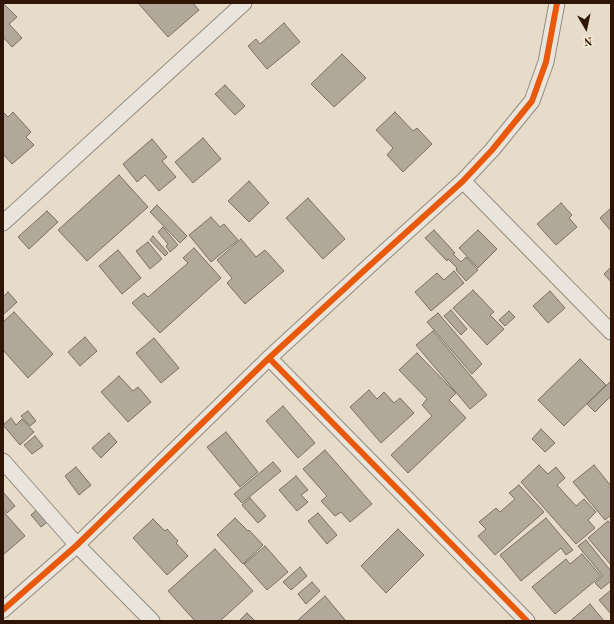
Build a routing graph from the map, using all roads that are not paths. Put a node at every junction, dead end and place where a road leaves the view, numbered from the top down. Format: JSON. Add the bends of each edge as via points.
{"nodes":[{"id":1,"x":244,"y":3,"type":"edge"},
{"id":2,"x":557,"y":3,"type":"edge"},
{"id":3,"x":463,"y":181,"type":"junction"},
{"id":4,"x":3,"y":223,"type":"edge"},
{"id":5,"x":611,"y":332,"type":"edge"},
{"id":6,"x":269,"y":358,"type":"junction"},
{"id":7,"x":3,"y":461,"type":"edge"},
{"id":8,"x":77,"y":545,"type":"junction"},
{"id":9,"x":3,"y":610,"type":"edge"},
{"id":10,"x":152,"y":621,"type":"edge"},
{"id":11,"x":526,"y":621,"type":"edge"}],
"edges":[{"from":1,"to":4,"type":"street"},
{"from":2,"to":3,"type":"street","via":[[546,62],[532,101]]},
{"from":3,"to":5,"type":"street"},
{"from":3,"to":6,"type":"street"},
{"from":6,"to":8,"type":"street"},
{"from":6,"to":11,"type":"street"},
{"from":7,"to":8,"type":"street"},
{"from":8,"to":9,"type":"street"},
{"from":8,"to":10,"type":"street"}]}
